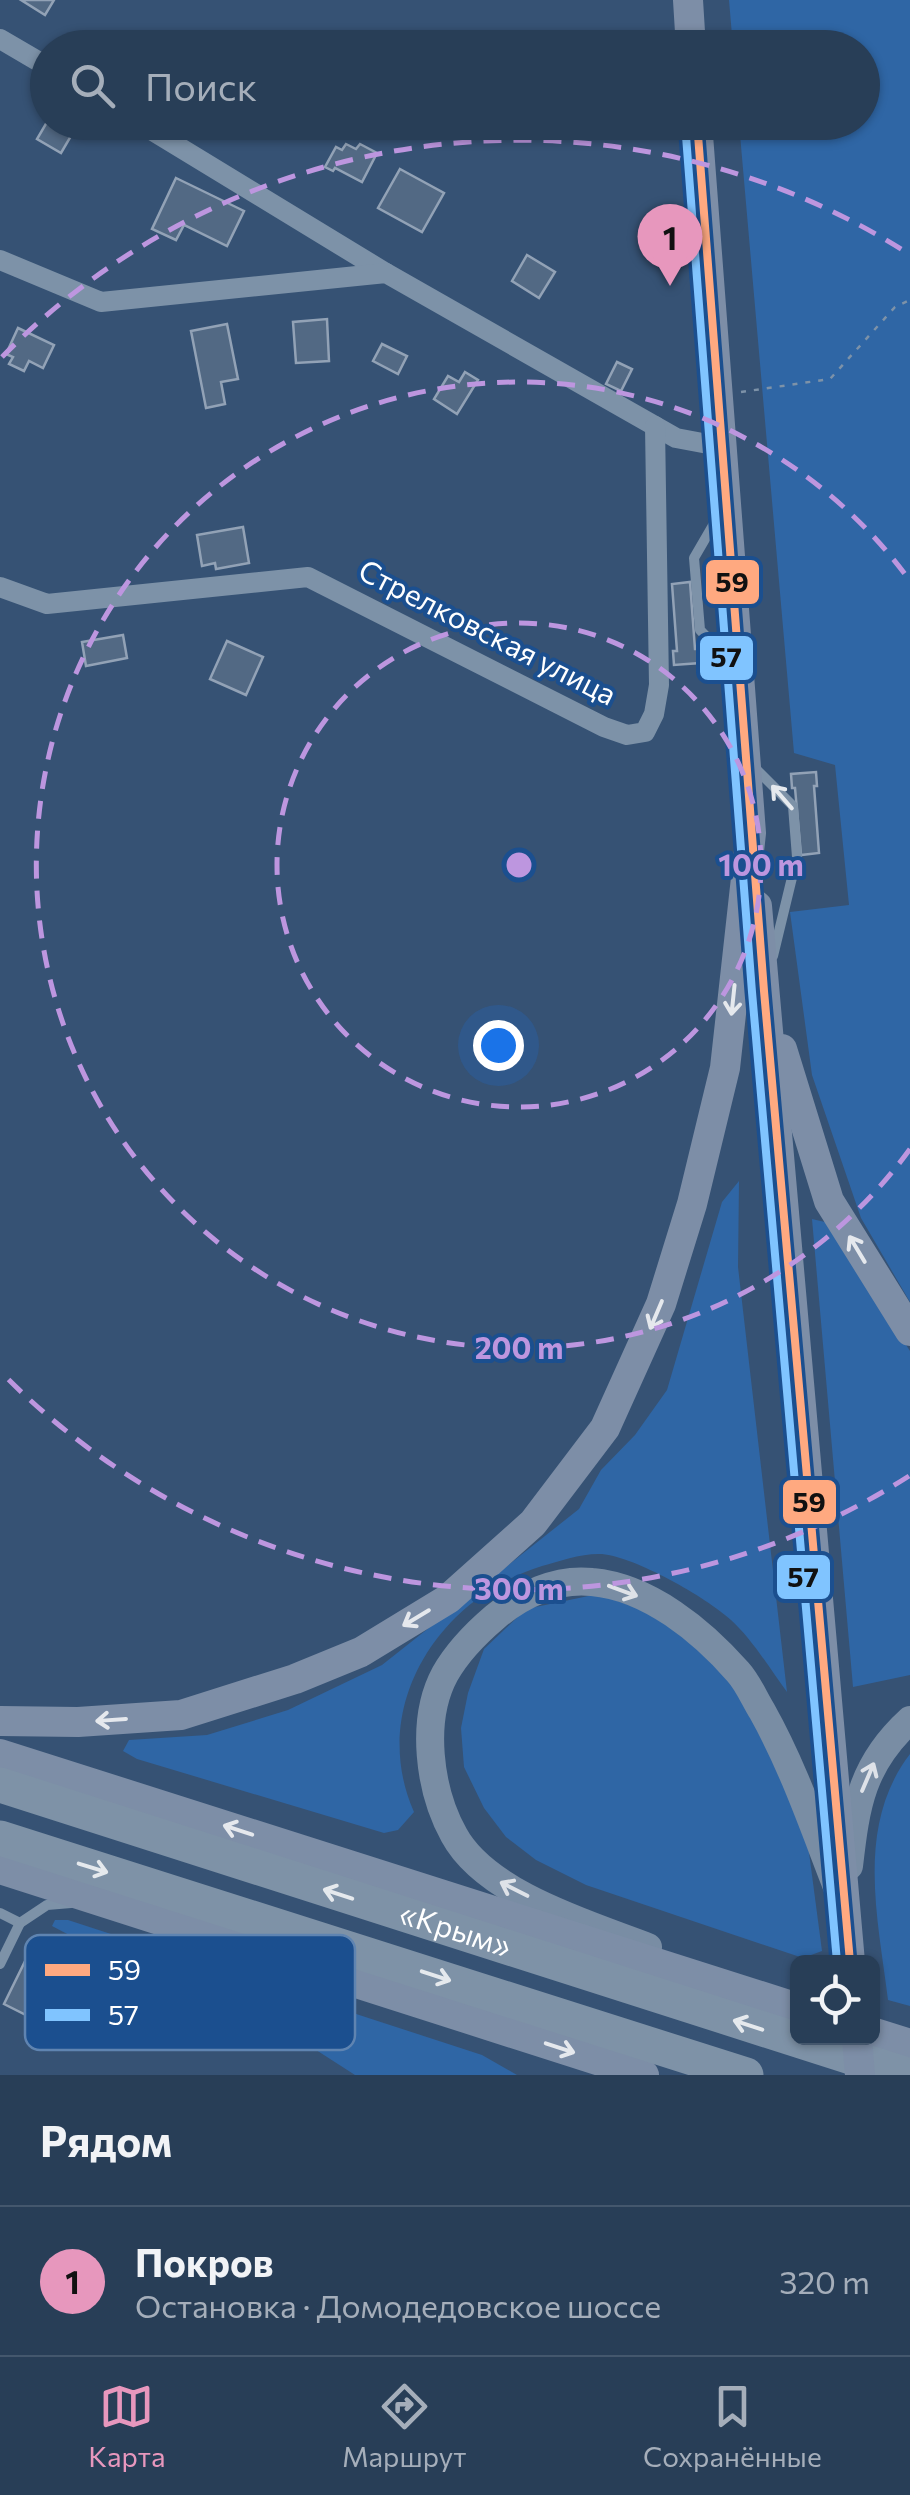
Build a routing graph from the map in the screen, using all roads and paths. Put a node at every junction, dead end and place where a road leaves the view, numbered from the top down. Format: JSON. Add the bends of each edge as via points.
{"nodes":[{"id":1,"x":688,"y":0,"type":"edge"},
{"id":2,"x":690,"y":30,"type":"edge"},
{"id":3,"x":0,"y":38,"type":"edge"},
{"id":4,"x":30,"y":56,"type":"edge"},
{"id":5,"x":168,"y":140,"type":"edge"},
{"id":6,"x":699,"y":140,"type":"edge"},
{"id":7,"x":0,"y":260,"type":"edge"},
{"id":8,"x":386,"y":273,"type":"junction"},
{"id":9,"x":910,"y":300,"type":"edge"},
{"id":10,"x":720,"y":395,"type":"junction"},
{"id":11,"x":656,"y":426,"type":"junction"},
{"id":12,"x":724,"y":447,"type":"junction"},
{"id":13,"x":0,"y":587,"type":"edge"},
{"id":14,"x":746,"y":759,"type":"junction"},
{"id":15,"x":752,"y":834,"type":"junction"},
{"id":16,"x":764,"y":990,"type":"junction"},
{"id":17,"x":910,"y":1330,"type":"edge"},
{"id":18,"x":0,"y":1720,"type":"edge"},
{"id":19,"x":910,"y":1720,"type":"edge"},
{"id":20,"x":0,"y":1754,"type":"edge"},
{"id":21,"x":0,"y":1785,"type":"edge"},
{"id":22,"x":0,"y":1838,"type":"edge"},
{"id":23,"x":0,"y":1869,"type":"edge"},
{"id":24,"x":106,"y":1903,"type":"junction"},
{"id":25,"x":845,"y":1907,"type":"junction"},
{"id":26,"x":0,"y":1913,"type":"edge"},
{"id":27,"x":20,"y":1923,"type":"junction"},
{"id":28,"x":206,"y":1935,"type":"edge"},
{"id":29,"x":305,"y":1935,"type":"edge"},
{"id":30,"x":355,"y":1951,"type":"edge"},
{"id":31,"x":849,"y":1955,"type":"edge"},
{"id":32,"x":0,"y":1964,"type":"edge"},
{"id":33,"x":355,"y":1983,"type":"edge"},
{"id":34,"x":790,"y":2005,"type":"edge"},
{"id":35,"x":790,"y":2005,"type":"edge"},
{"id":36,"x":880,"y":2035,"type":"edge"},
{"id":37,"x":910,"y":2042,"type":"edge"},
{"id":38,"x":857,"y":2045,"type":"edge"},
{"id":39,"x":644,"y":2075,"type":"edge"},
{"id":40,"x":746,"y":2075,"type":"edge"},
{"id":41,"x":860,"y":2075,"type":"edge"},
{"id":42,"x":908,"y":2075,"type":"edge"}],
"edges":[{"from":1,"to":2,"type":"main road"},
{"from":3,"to":4,"type":"street"},
{"from":5,"to":8,"type":"street"},
{"from":6,"to":10,"type":"main road"},
{"from":7,"to":8,"type":"street","via":[[101,302]]},
{"from":8,"to":11,"type":"street"},
{"from":9,"to":10,"type":"path","via":[[895,306],[830,380]]},
{"from":10,"to":12,"type":"main road"},
{"from":11,"to":12,"type":"street","via":[[676,438]]},
{"from":11,"to":13,"type":"street","name":"Стрелковская улица","via":[[659,685],[646,732],[627,735],[604,727],[308,577],[46,604]]},
{"from":12,"to":14,"type":"main road"},
{"from":14,"to":15,"type":"main road"},
{"from":16,"to":14,"type":"lane","one_way":true,"via":[[797,857],[793,806]]},
{"from":15,"to":16,"type":"main road"},
{"from":15,"to":18,"type":"main road","one_way":true,"via":[[725,1068],[661,1304],[604,1428],[534,1524],[448,1599],[360,1652],[295,1678],[181,1715]]},
{"from":17,"to":16,"type":"main road","one_way":true,"via":[[829,1200]]},
{"from":16,"to":25,"type":"main road"},
{"from":25,"to":19,"type":"main road","one_way":true,"via":[[855,1806],[876,1757]]},
{"from":35,"to":20,"type":"main road","one_way":true},
{"from":42,"to":21,"type":"highway","name":"«Крым»","one_way":true},
{"from":22,"to":29,"type":"highway","name":"«Крым»","one_way":true},
{"from":23,"to":24,"type":"main road"},
{"from":24,"to":27,"type":"lane","via":[[47,1906]]},
{"from":24,"to":28,"type":"main road","one_way":true},
{"from":25,"to":31,"type":"main road"},
{"from":34,"to":25,"type":"main road","one_way":true,"via":[[494,1880],[454,1837],[431,1775],[430,1729],[443,1677],[492,1619],[518,1598],[551,1586],[589,1581],[662,1606],[741,1674],[779,1741]]},
{"from":26,"to":27,"type":"lane"},
{"from":27,"to":32,"type":"lane"},
{"from":30,"to":40,"type":"highway","name":"«Крым»","one_way":true},
{"from":33,"to":39,"type":"main road","one_way":true},
{"from":36,"to":37,"type":"main road"},
{"from":38,"to":41,"type":"main road","bridge":true}]}
